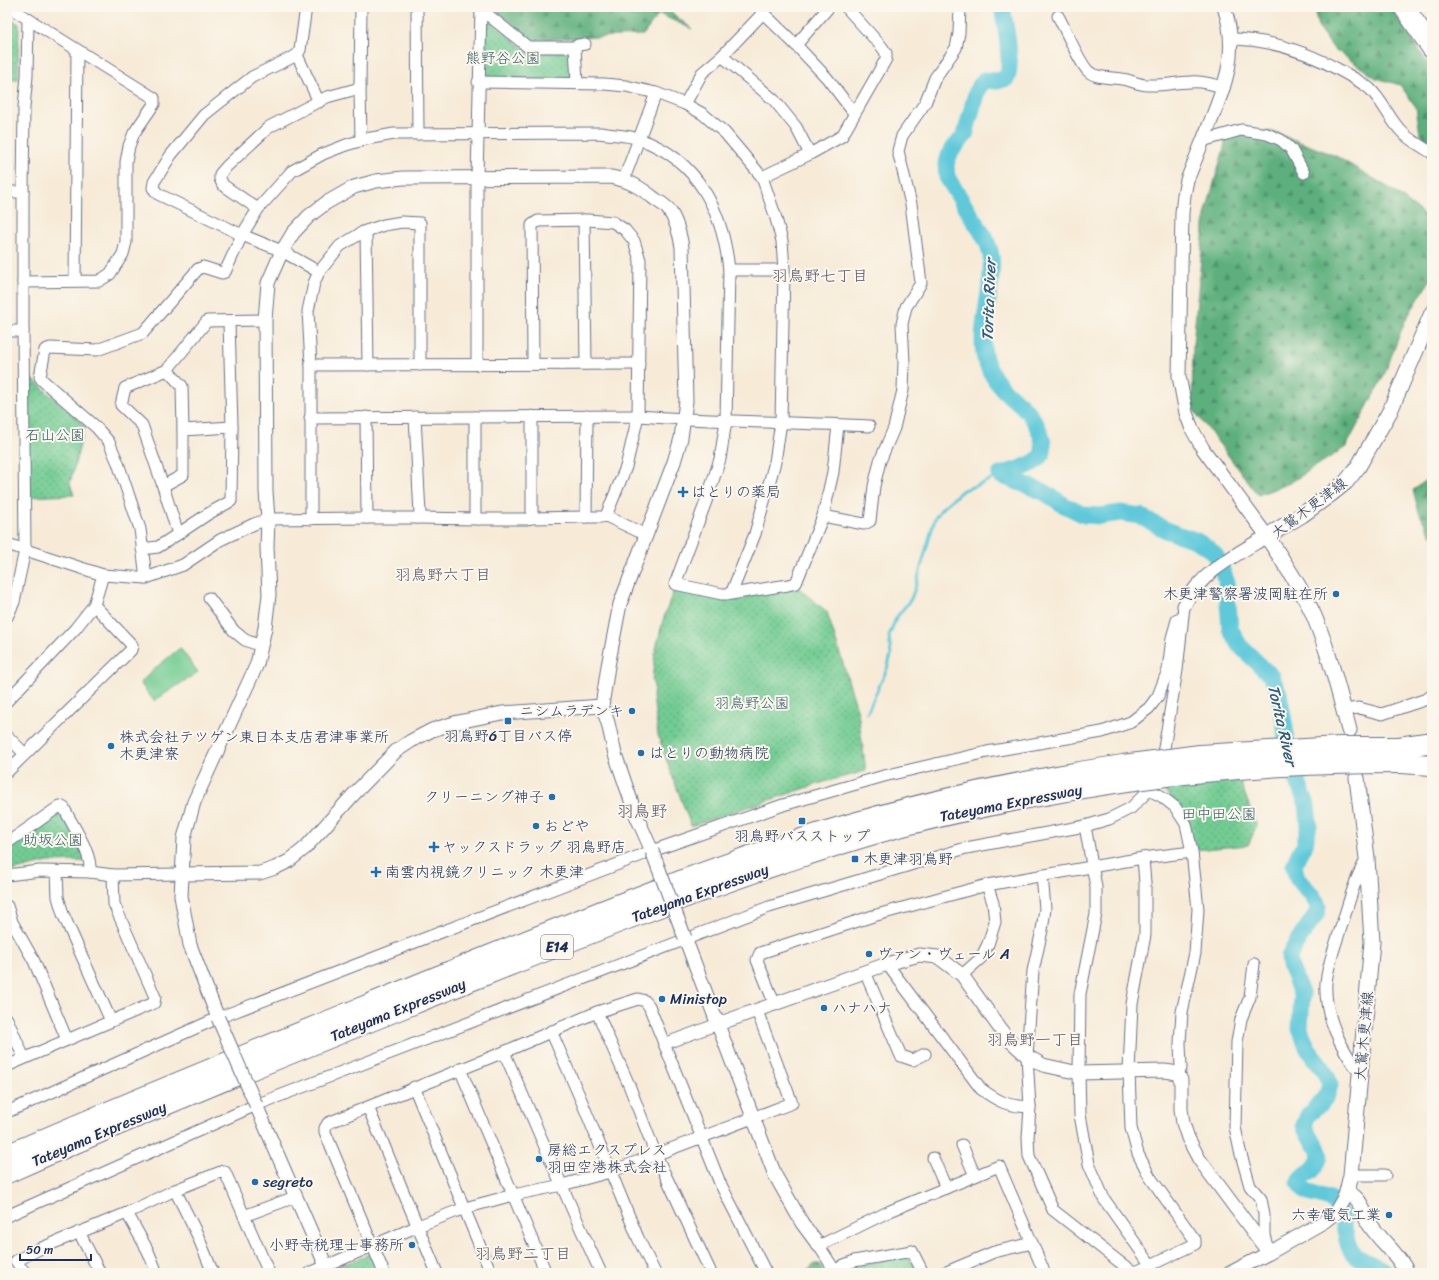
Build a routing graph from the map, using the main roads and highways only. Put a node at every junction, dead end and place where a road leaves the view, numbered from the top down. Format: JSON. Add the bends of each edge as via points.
{"nodes":[{"id":1,"x":1404,"y":7,"type":"edge"},
{"id":2,"x":1420,"y":7,"type":"edge"},
{"id":3,"x":1432,"y":25,"type":"edge"},
{"id":4,"x":1432,"y":48,"type":"edge"},
{"id":5,"x":1432,"y":313,"type":"edge"},
{"id":6,"x":1349,"y":730,"type":"dead end"},
{"id":7,"x":1432,"y":743,"type":"edge"},
{"id":8,"x":1432,"y":749,"type":"edge"},
{"id":9,"x":1400,"y":755,"type":"junction"},
{"id":10,"x":1432,"y":765,"type":"edge"},
{"id":11,"x":1125,"y":773,"type":"junction"},
{"id":12,"x":1357,"y":778,"type":"dead end"},
{"id":13,"x":7,"y":1155,"type":"edge"},
{"id":14,"x":7,"y":1173,"type":"edge"},
{"id":15,"x":1407,"y":1273,"type":"edge"}],
"edges":[{"from":1,"to":4,"type":"highway"},
{"from":2,"to":3,"type":"highway"},
{"from":5,"to":6,"type":"main road","name":"大鷲木更津線","via":[[1390,411],[1358,467],[1346,482],[1331,494],[1267,536],[1298,584],[1313,614],[1323,639]]},
{"from":7,"to":9,"type":"highway"},
{"from":8,"to":9,"type":"highway","name":"Tateyama Expressway","number":"E14"},
{"from":9,"to":10,"type":"highway","name":"Tateyama Expressway","number":"E14"},
{"from":9,"to":11,"type":"highway","name":"Tateyama Expressway","number":"E14","bridge":true,"via":[[1340,747],[1200,755]]},
{"from":11,"to":13,"type":"highway","name":"Tateyama Expressway","number":"E14","via":[[1069,773],[983,790],[847,825],[711,870],[579,919]]},
{"from":11,"to":14,"type":"highway","name":"Tateyama Expressway","number":"E14","via":[[908,824],[720,884],[588,934],[318,1043]]},
{"from":12,"to":15,"type":"main road","name":"大鷲木更津線","via":[[1367,858],[1372,942],[1351,1176],[1347,1192],[1356,1197],[1370,1226],[1399,1258]]}]}
